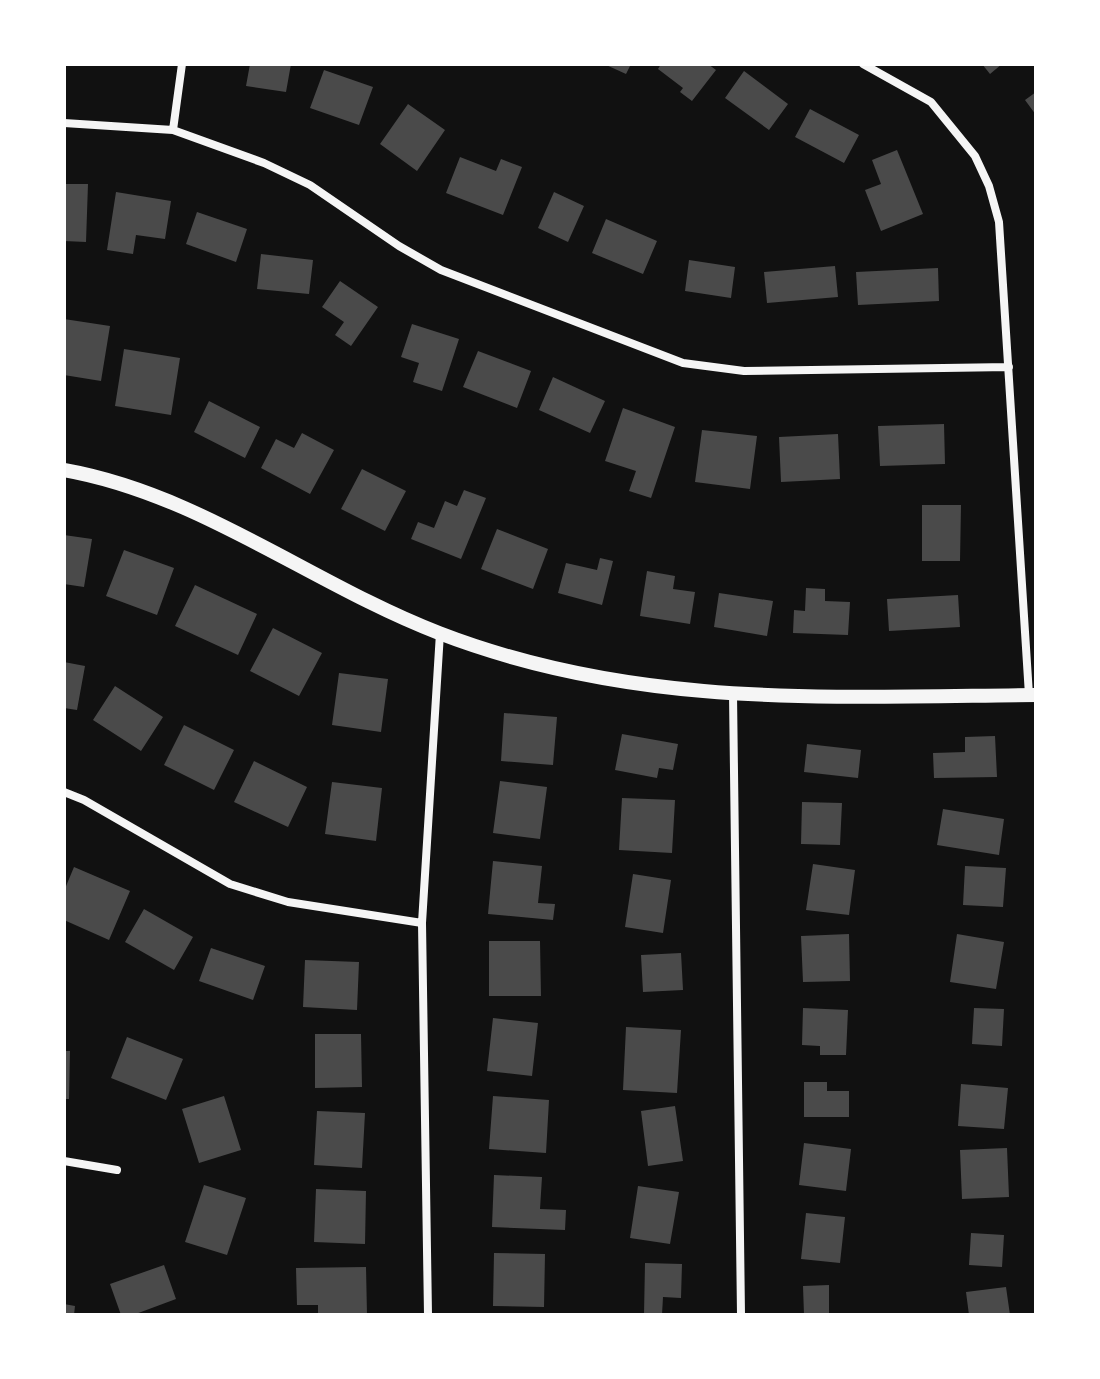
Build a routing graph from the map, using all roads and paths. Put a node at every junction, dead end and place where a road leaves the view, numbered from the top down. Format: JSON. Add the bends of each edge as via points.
{"nodes":[{"id":1,"x":182,"y":64,"type":"edge"},
{"id":2,"x":863,"y":64,"type":"edge"},
{"id":3,"x":64,"y":123,"type":"edge"},
{"id":4,"x":173,"y":130,"type":"junction"},
{"id":5,"x":1009,"y":367,"type":"junction"},
{"id":6,"x":64,"y":470,"type":"edge"},
{"id":7,"x":440,"y":633,"type":"junction"},
{"id":8,"x":733,"y":694,"type":"junction"},
{"id":9,"x":1033,"y":695,"type":"edge"},
{"id":10,"x":64,"y":792,"type":"edge"},
{"id":11,"x":422,"y":923,"type":"junction"},
{"id":12,"x":64,"y":1161,"type":"edge"},
{"id":13,"x":117,"y":1170,"type":"dead end"},
{"id":14,"x":428,"y":1315,"type":"edge"},
{"id":15,"x":741,"y":1315,"type":"edge"}],
"edges":[{"from":1,"to":4,"type":"street"},
{"from":2,"to":5,"type":"street","via":[[931,102],[975,156],[999,222]]},
{"from":3,"to":4,"type":"street"},
{"from":4,"to":5,"type":"street","via":[[310,185],[441,270],[683,363],[744,371]]},
{"from":5,"to":9,"type":"street"},
{"from":6,"to":7,"type":"street","via":[[145,491],[200,514],[358,599]]},
{"from":7,"to":8,"type":"street","via":[[506,656],[589,675]]},
{"from":7,"to":11,"type":"street"},
{"from":8,"to":9,"type":"street"},
{"from":8,"to":15,"type":"street"},
{"from":10,"to":11,"type":"street","via":[[230,884],[288,902]]},
{"from":11,"to":14,"type":"street"},
{"from":12,"to":13,"type":"street"}]}
